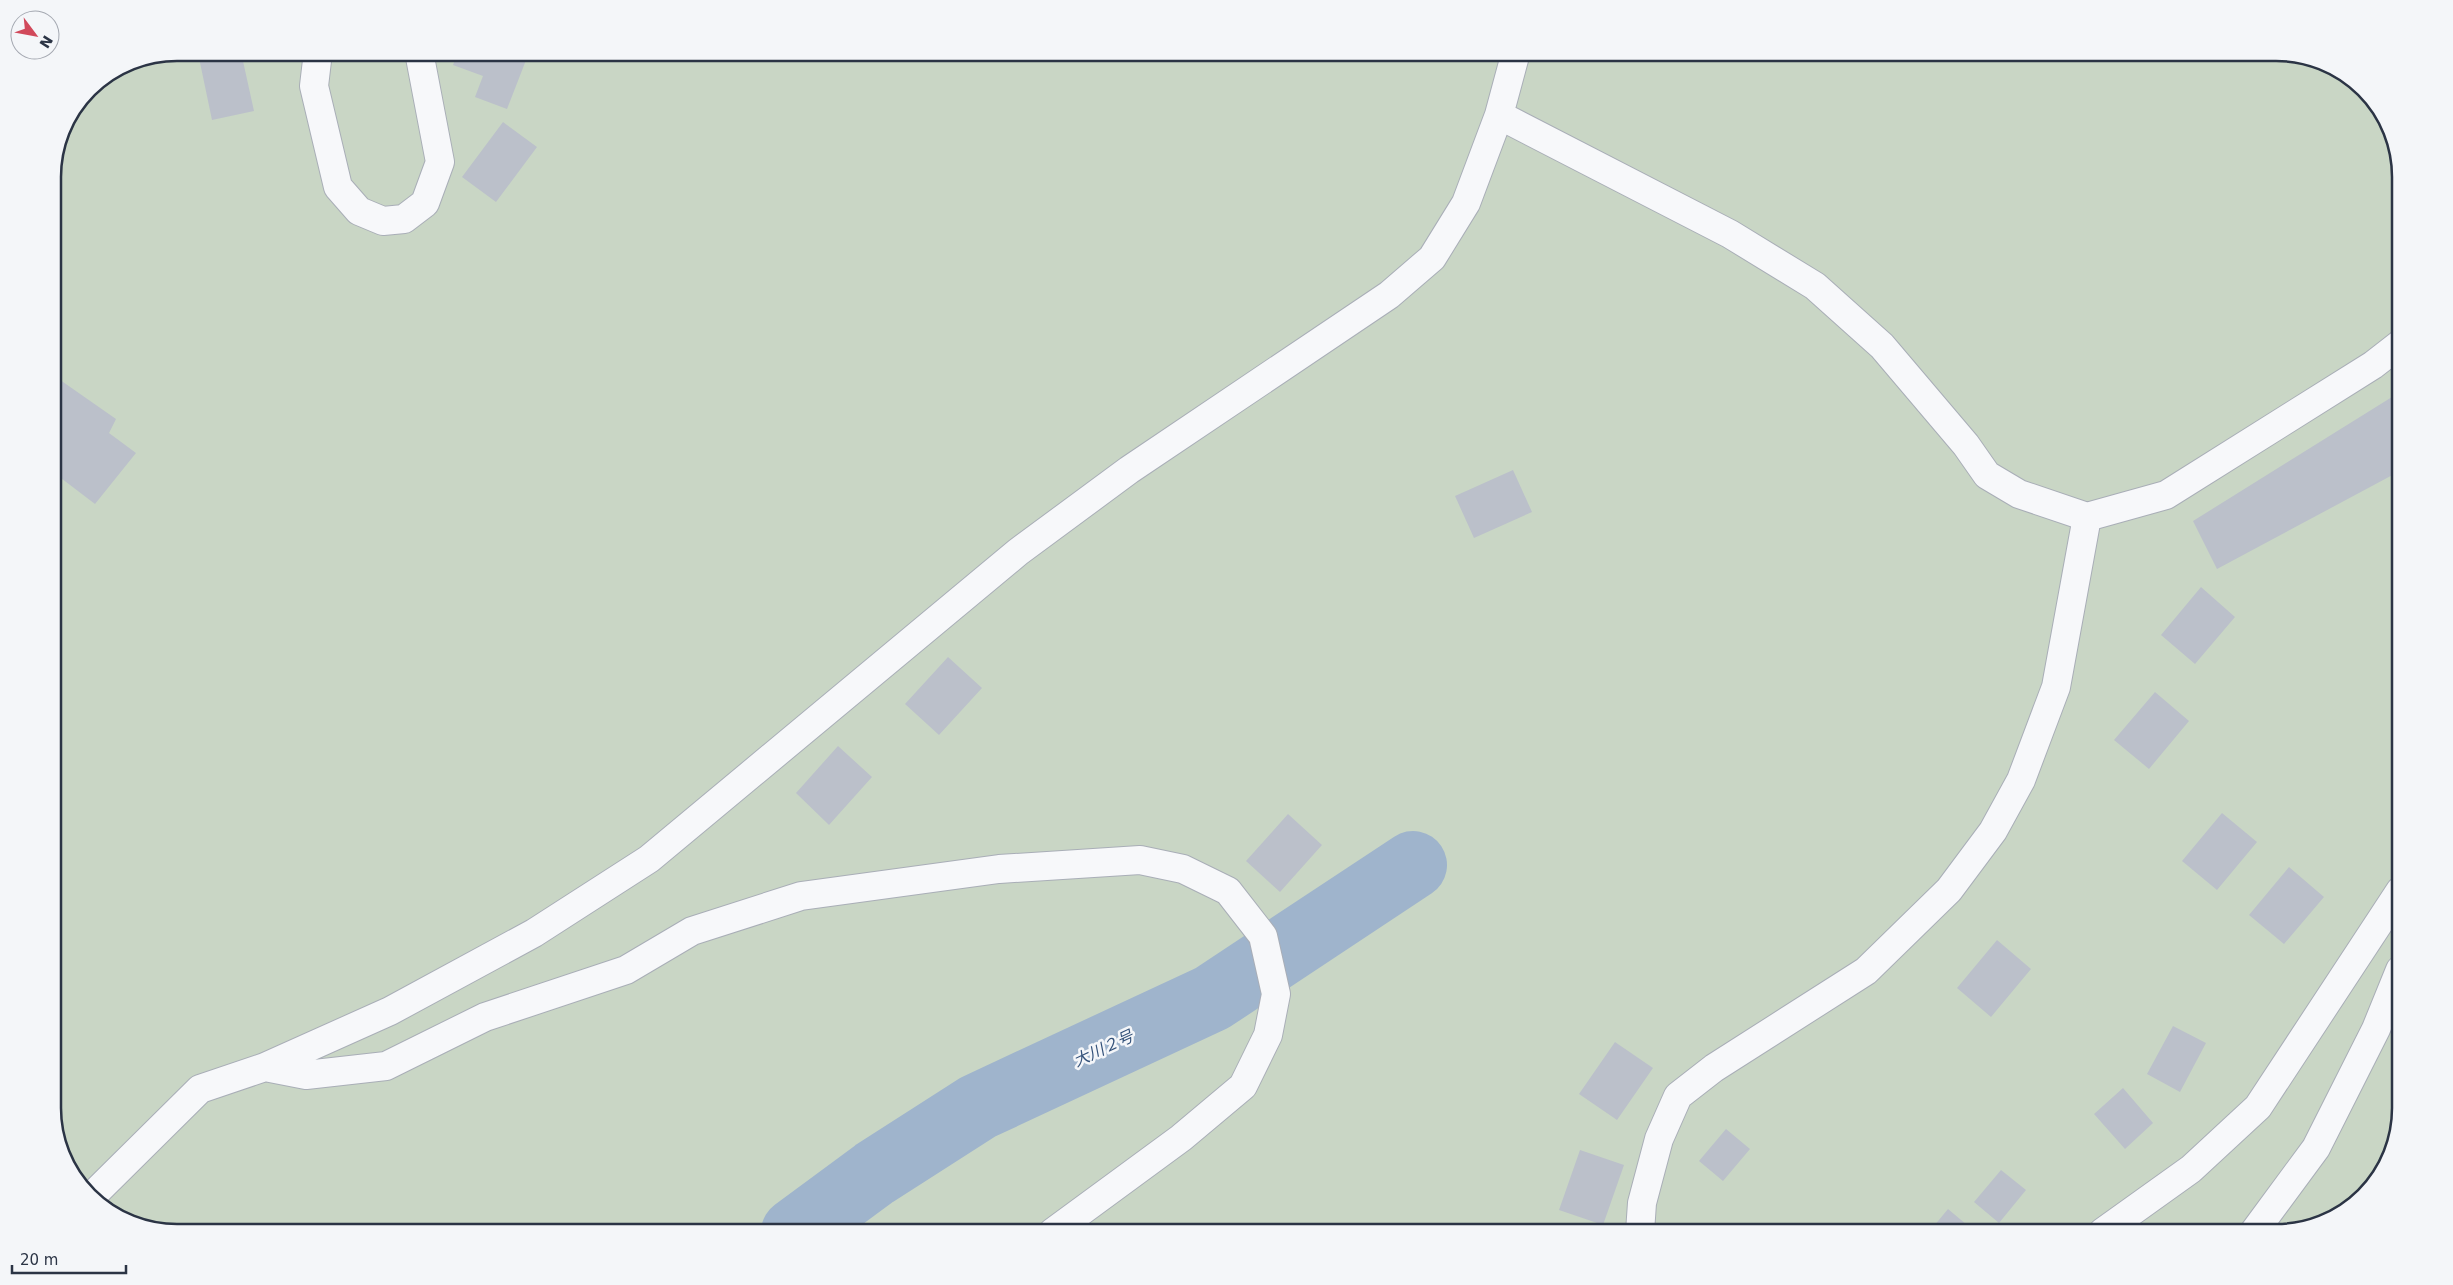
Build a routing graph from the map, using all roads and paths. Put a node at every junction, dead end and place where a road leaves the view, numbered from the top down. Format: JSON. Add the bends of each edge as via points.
{"nodes":[{"id":1,"x":317,"y":61,"type":"edge"},
{"id":2,"x":421,"y":61,"type":"edge"},
{"id":3,"x":1514,"y":61,"type":"edge"},
{"id":4,"x":1499,"y":115,"type":"junction"},
{"id":5,"x":2392,"y":350,"type":"edge"},
{"id":6,"x":2087,"y":517,"type":"junction"},
{"id":7,"x":2392,"y":903,"type":"edge"},
{"id":8,"x":2392,"y":990,"type":"edge"},
{"id":9,"x":265,"y":1068,"type":"junction"},
{"id":10,"x":97,"y":1191,"type":"edge"},
{"id":11,"x":1064,"y":1224,"type":"edge"},
{"id":12,"x":1641,"y":1224,"type":"edge"},
{"id":13,"x":2114,"y":1224,"type":"edge"},
{"id":14,"x":2260,"y":1224,"type":"edge"}],
"edges":[{"from":1,"to":2,"type":"street","via":[[314,86],[338,187],[359,211],[383,221],[404,219],[425,203],[440,162]]},
{"from":3,"to":4,"type":"street"},
{"from":4,"to":6,"type":"street","via":[[1730,234],[1815,286],[1882,346],[1966,444],[1987,475],[2019,494]]},
{"from":4,"to":9,"type":"street","via":[[1466,203],[1432,258],[1389,295],[1128,470],[1018,552],[649,859],[526,938],[390,1011]]},
{"from":5,"to":6,"type":"street","via":[[2166,495]]},
{"from":6,"to":12,"type":"street","via":[[2056,687],[2021,780],[1993,831],[1949,890],[1866,971],[1714,1068],[1678,1096],[1659,1139],[1642,1203]]},
{"from":7,"to":13,"type":"street","via":[[2258,1107],[2191,1169]]},
{"from":8,"to":14,"type":"street","via":[[2376,1029],[2316,1148]]},
{"from":9,"to":10,"type":"street","via":[[200,1089]]},
{"from":9,"to":11,"type":"street","via":[[306,1075],[386,1066],[485,1018],[626,970],[692,931],[801,896],[999,869],[1140,860],[1183,869],[1228,891],[1263,936],[1276,994],[1268,1035],[1243,1086],[1181,1138]]}]}
